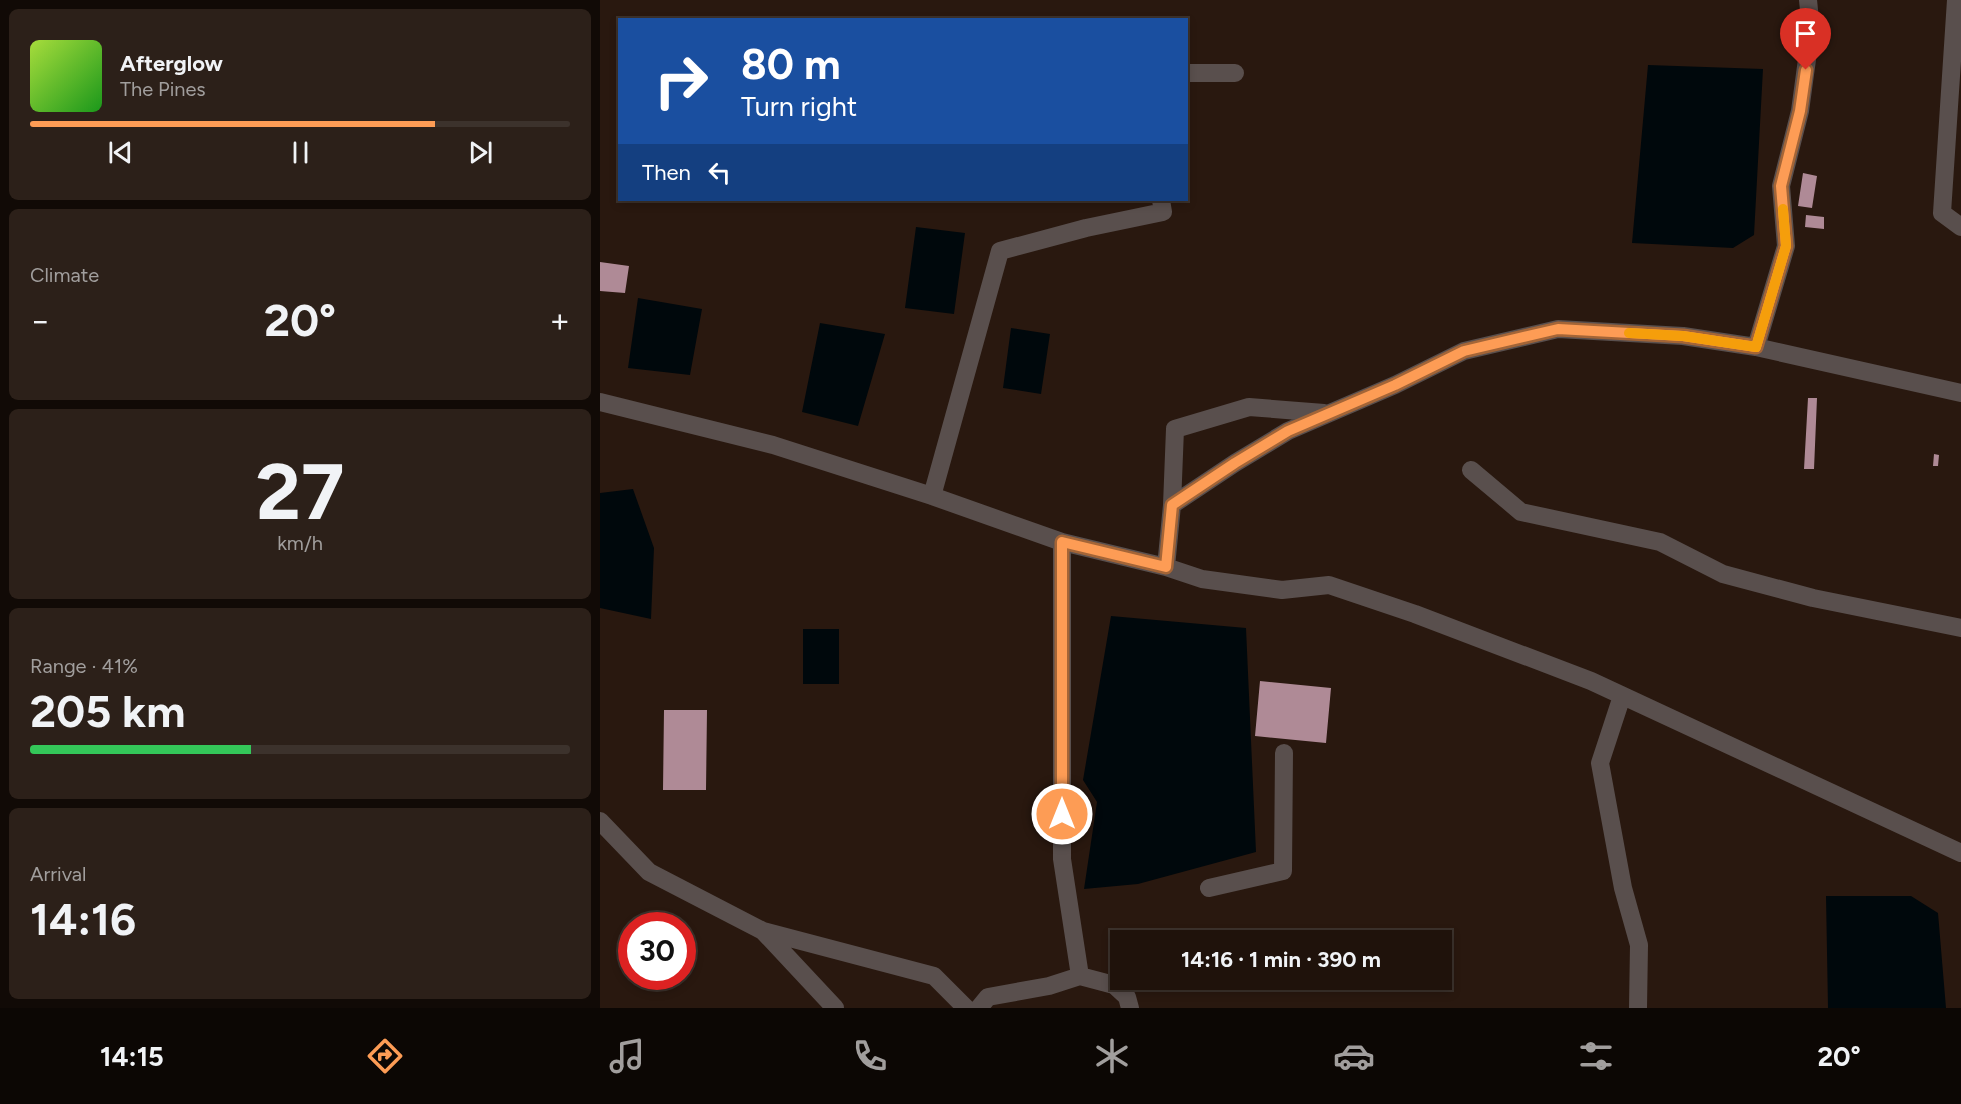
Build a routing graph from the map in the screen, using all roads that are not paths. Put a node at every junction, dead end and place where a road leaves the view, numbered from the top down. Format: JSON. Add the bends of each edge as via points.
{"nodes":[{"id":1,"x":1808,"y":0,"type":"edge"},
{"id":2,"x":1956,"y":0,"type":"edge"},
{"id":3,"x":1188,"y":73,"type":"edge"},
{"id":4,"x":1235,"y":73,"type":"dead end"},
{"id":5,"x":1161,"y":201,"type":"edge"},
{"id":6,"x":1961,"y":227,"type":"edge"},
{"id":7,"x":1756,"y":347,"type":"junction"},
{"id":8,"x":1959,"y":390,"type":"edge"},
{"id":9,"x":600,"y":402,"type":"edge"},
{"id":10,"x":1328,"y":413,"type":"junction"},
{"id":11,"x":1471,"y":470,"type":"dead end"},
{"id":12,"x":932,"y":496,"type":"junction"},
{"id":13,"x":1172,"y":505,"type":"junction"},
{"id":14,"x":1062,"y":542,"type":"junction"},
{"id":15,"x":1166,"y":567,"type":"junction"},
{"id":16,"x":1961,"y":628,"type":"edge"},
{"id":17,"x":1622,"y":696,"type":"junction"},
{"id":18,"x":1284,"y":753,"type":"dead end"},
{"id":19,"x":600,"y":821,"type":"edge"},
{"id":20,"x":1961,"y":853,"type":"edge"},
{"id":21,"x":1209,"y":888,"type":"dead end"},
{"id":22,"x":762,"y":931,"type":"junction"},
{"id":23,"x":1080,"y":976,"type":"junction"},
{"id":24,"x":835,"y":1008,"type":"edge"},
{"id":25,"x":966,"y":1008,"type":"edge"},
{"id":26,"x":979,"y":1008,"type":"edge"},
{"id":27,"x":1130,"y":1008,"type":"edge"},
{"id":28,"x":1638,"y":1008,"type":"edge"}],
"edges":[{"from":1,"to":7,"type":"street","via":[[1811,30],[1800,111],[1781,186],[1786,246]]},
{"from":2,"to":6,"type":"street","via":[[1942,213]]},
{"from":3,"to":4,"type":"street"},
{"from":5,"to":12,"type":"street","via":[[1163,212],[1000,251]]},
{"from":7,"to":8,"type":"street"},
{"from":7,"to":10,"type":"street","via":[[1683,336],[1558,329],[1464,351]]},
{"from":9,"to":12,"type":"street","via":[[773,445]]},
{"from":10,"to":13,"type":"street","via":[[1288,431]]},
{"from":10,"to":13,"type":"street","via":[[1249,407],[1175,429]]},
{"from":11,"to":16,"type":"street","via":[[1521,512],[1660,542],[1723,574],[1813,598]]},
{"from":12,"to":14,"type":"street"},
{"from":13,"to":15,"type":"street"},
{"from":14,"to":15,"type":"street"},
{"from":14,"to":23,"type":"street","via":[[1062,859]]},
{"from":15,"to":17,"type":"street","via":[[1202,579],[1282,590],[1329,585],[1426,618]]},
{"from":17,"to":20,"type":"street"},
{"from":17,"to":28,"type":"street","via":[[1600,763],[1623,888],[1638,945]]},
{"from":18,"to":21,"type":"street","via":[[1283,871]]},
{"from":19,"to":22,"type":"street","via":[[649,872]]},
{"from":22,"to":24,"type":"street"},
{"from":22,"to":25,"type":"street","via":[[934,976]]},
{"from":23,"to":26,"type":"street","via":[[988,997]]},
{"from":23,"to":27,"type":"street","via":[[1114,985],[1127,998]]}]}
